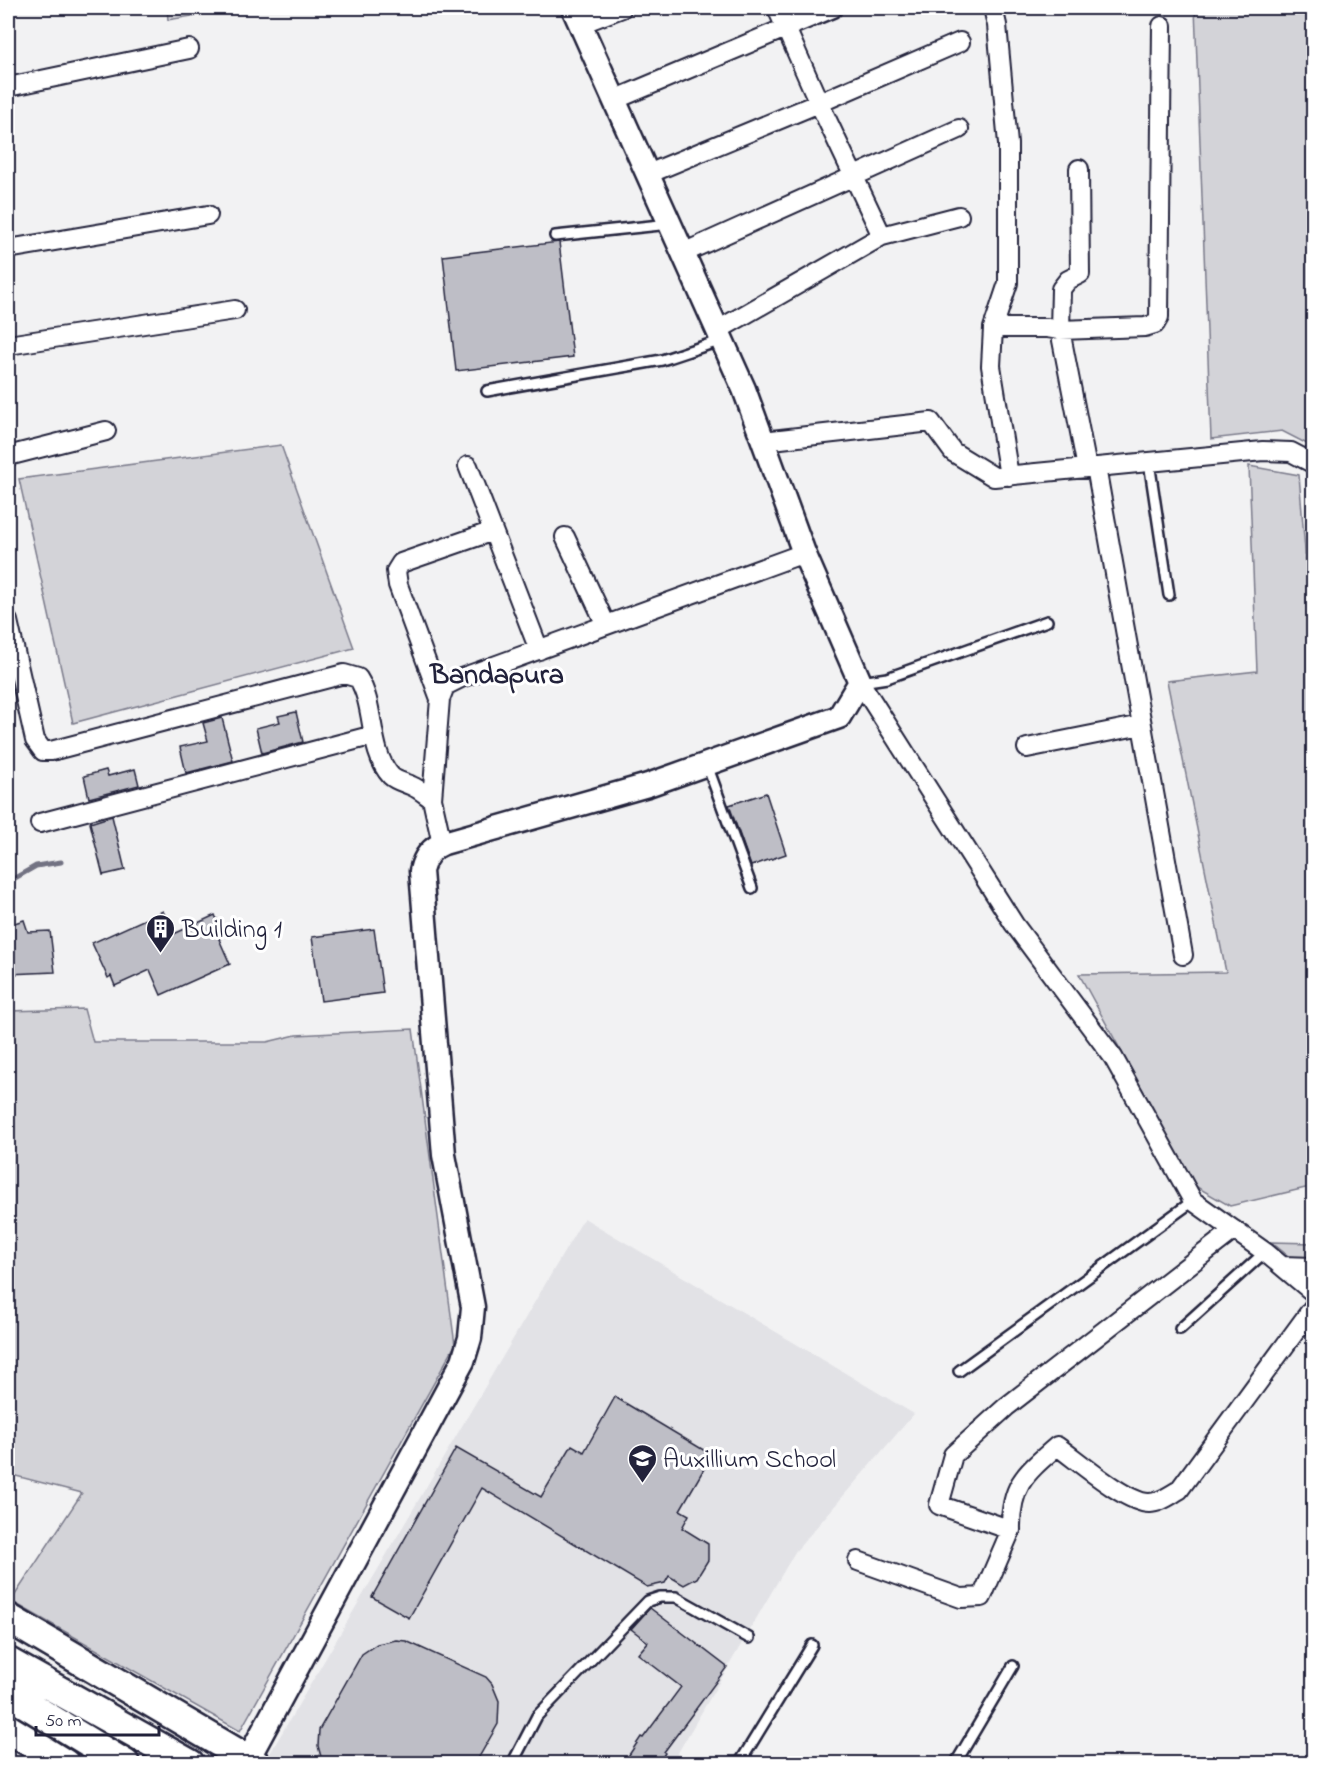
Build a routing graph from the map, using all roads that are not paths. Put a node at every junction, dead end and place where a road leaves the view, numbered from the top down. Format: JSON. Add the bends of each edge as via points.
{"nodes":[{"id":1,"x":622,"y":8,"type":"edge"},
{"id":2,"x":777,"y":8,"type":"edge"},
{"id":3,"x":833,"y":8,"type":"edge"},
{"id":4,"x":993,"y":8,"type":"edge"},
{"id":5,"x":577,"y":16,"type":"edge"},
{"id":6,"x":1162,"y":26,"type":"dead end"},
{"id":7,"x":785,"y":28,"type":"junction"},
{"id":8,"x":960,"y":42,"type":"dead end"},
{"id":9,"x":189,"y":49,"type":"dead end"},
{"id":10,"x":8,"y":87,"type":"edge"},
{"id":11,"x":614,"y":100,"type":"junction"},
{"id":12,"x":819,"y":104,"type":"junction"},
{"id":13,"x":959,"y":129,"type":"dead end"},
{"id":14,"x":1078,"y":169,"type":"dead end"},
{"id":15,"x":648,"y":174,"type":"junction"},
{"id":16,"x":853,"y":176,"type":"junction"},
{"id":17,"x":208,"y":215,"type":"dead end"},
{"id":18,"x":959,"y":216,"type":"dead end"},
{"id":19,"x":670,"y":224,"type":"junction"},
{"id":20,"x":555,"y":236,"type":"dead end"},
{"id":21,"x":882,"y":236,"type":"junction"},
{"id":22,"x":8,"y":249,"type":"edge"},
{"id":23,"x":683,"y":253,"type":"junction"},
{"id":24,"x":235,"y":310,"type":"dead end"},
{"id":25,"x":993,"y":328,"type":"junction"},
{"id":26,"x":1060,"y":330,"type":"junction"},
{"id":27,"x":720,"y":335,"type":"junction"},
{"id":28,"x":8,"y":345,"type":"edge"},
{"id":29,"x":488,"y":391,"type":"dead end"},
{"id":30,"x":106,"y":431,"type":"dead end"},
{"id":31,"x":763,"y":441,"type":"junction"},
{"id":32,"x":8,"y":456,"type":"edge"},
{"id":33,"x":1149,"y":462,"type":"junction"},
{"id":34,"x":1314,"y":464,"type":"edge"},
{"id":35,"x":468,"y":466,"type":"dead end"},
{"id":36,"x":1091,"y":468,"type":"junction"},
{"id":37,"x":1009,"y":476,"type":"junction"},
{"id":38,"x":493,"y":531,"type":"junction"},
{"id":39,"x":565,"y":537,"type":"dead end"},
{"id":40,"x":804,"y":553,"type":"junction"},
{"id":41,"x":1169,"y":595,"type":"dead end"},
{"id":42,"x":8,"y":621,"type":"edge"},
{"id":43,"x":1047,"y":621,"type":"dead end"},
{"id":44,"x":606,"y":625,"type":"junction"},
{"id":45,"x":539,"y":650,"type":"junction"},
{"id":46,"x":860,"y":682,"type":"junction"},
{"id":47,"x":440,"y":699,"type":"junction"},
{"id":48,"x":1142,"y":725,"type":"junction"},
{"id":49,"x":374,"y":735,"type":"junction"},
{"id":50,"x":1027,"y":748,"type":"dead end"},
{"id":51,"x":707,"y":765,"type":"junction"},
{"id":52,"x":432,"y":799,"type":"junction"},
{"id":53,"x":40,"y":823,"type":"dead end"},
{"id":54,"x":442,"y":844,"type":"junction"},
{"id":55,"x":752,"y":888,"type":"dead end"},
{"id":56,"x":1184,"y":955,"type":"dead end"},
{"id":57,"x":1193,"y":1201,"type":"junction"},
{"id":58,"x":1234,"y":1230,"type":"junction"},
{"id":59,"x":1265,"y":1252,"type":"junction"},
{"id":60,"x":1282,"y":1266,"type":"junction"},
{"id":61,"x":1314,"y":1268,"type":"edge"},
{"id":62,"x":1314,"y":1293,"type":"edge"},
{"id":63,"x":1314,"y":1306,"type":"edge"},
{"id":64,"x":1180,"y":1329,"type":"dead end"},
{"id":65,"x":959,"y":1371,"type":"dead end"},
{"id":66,"x":1011,"y":1530,"type":"junction"},
{"id":67,"x":858,"y":1561,"type":"dead end"},
{"id":68,"x":8,"y":1618,"type":"edge"},
{"id":69,"x":749,"y":1638,"type":"dead end"},
{"id":70,"x":812,"y":1645,"type":"dead end"},
{"id":71,"x":1012,"y":1666,"type":"dead end"},
{"id":72,"x":19,"y":1684,"type":"edge"},
{"id":73,"x":8,"y":1729,"type":"edge"},
{"id":74,"x":252,"y":1761,"type":"edge"},
{"id":75,"x":65,"y":1764,"type":"edge"},
{"id":76,"x":125,"y":1764,"type":"edge"},
{"id":77,"x":190,"y":1764,"type":"edge"},
{"id":78,"x":512,"y":1764,"type":"edge"},
{"id":79,"x":739,"y":1764,"type":"edge"},
{"id":80,"x":955,"y":1764,"type":"edge"}],
"edges":[{"from":1,"to":5,"type":"street"},
{"from":2,"to":7,"type":"street"},
{"from":3,"to":7,"type":"street"},
{"from":4,"to":25,"type":"street","via":[[1008,144],[1008,283]]},
{"from":5,"to":11,"type":"street"},
{"from":6,"to":26,"type":"street","via":[[1159,316],[1155,324],[1146,327]]},
{"from":7,"to":11,"type":"street"},
{"from":7,"to":12,"type":"street"},
{"from":8,"to":12,"type":"street"},
{"from":9,"to":10,"type":"street"},
{"from":11,"to":15,"type":"street"},
{"from":12,"to":15,"type":"street"},
{"from":12,"to":16,"type":"street"},
{"from":13,"to":16,"type":"street"},
{"from":14,"to":26,"type":"street","via":[[1080,274],[1061,289]]},
{"from":15,"to":19,"type":"street"},
{"from":16,"to":21,"type":"street"},
{"from":16,"to":23,"type":"street"},
{"from":17,"to":22,"type":"street"},
{"from":18,"to":21,"type":"street"},
{"from":19,"to":20,"type":"lane"},
{"from":19,"to":23,"type":"street"},
{"from":21,"to":27,"type":"street"},
{"from":23,"to":27,"type":"street"},
{"from":24,"to":28,"type":"street"},
{"from":25,"to":26,"type":"street"},
{"from":25,"to":37,"type":"street","via":[[991,366]]},
{"from":26,"to":36,"type":"street"},
{"from":27,"to":29,"type":"lane","via":[[662,360]]},
{"from":27,"to":31,"type":"street"},
{"from":30,"to":32,"type":"street"},
{"from":31,"to":37,"type":"street","via":[[931,422],[953,452],[994,477]]},
{"from":31,"to":40,"type":"street"},
{"from":33,"to":34,"type":"street","via":[[1263,451],[1291,452]]},
{"from":33,"to":36,"type":"street"},
{"from":33,"to":41,"type":"lane"},
{"from":35,"to":38,"type":"street"},
{"from":36,"to":37,"type":"street"},
{"from":36,"to":48,"type":"street"},
{"from":38,"to":45,"type":"street"},
{"from":38,"to":47,"type":"street","via":[[401,563],[396,571]]},
{"from":39,"to":44,"type":"street"},
{"from":40,"to":44,"type":"street"},
{"from":40,"to":46,"type":"street"},
{"from":42,"to":49,"type":"street","via":[[35,740],[43,750],[344,674],[358,678],[365,689]]},
{"from":43,"to":46,"type":"lane","via":[[887,678]]},
{"from":44,"to":45,"type":"street"},
{"from":45,"to":47,"type":"street","via":[[445,686]]},
{"from":46,"to":51,"type":"street","via":[[839,717]]},
{"from":46,"to":57,"type":"street","via":[[1014,924],[1113,1057]]},
{"from":47,"to":52,"type":"street"},
{"from":48,"to":50,"type":"street"},
{"from":48,"to":56,"type":"street"},
{"from":49,"to":52,"type":"street","via":[[392,777]]},
{"from":49,"to":53,"type":"street"},
{"from":51,"to":54,"type":"street"},
{"from":51,"to":55,"type":"lane"},
{"from":52,"to":54,"type":"street"},
{"from":54,"to":74,"type":"street","via":[[426,856],[421,871],[444,1155],[473,1306],[470,1338],[462,1362]]},
{"from":57,"to":58,"type":"street"},
{"from":57,"to":65,"type":"lane"},
{"from":58,"to":59,"type":"street"},
{"from":58,"to":66,"type":"street","via":[[1006,1407],[953,1455],[939,1504]]},
{"from":59,"to":60,"type":"street"},
{"from":59,"to":64,"type":"lane"},
{"from":60,"to":61,"type":"street"},
{"from":60,"to":62,"type":"street"},
{"from":63,"to":66,"type":"street","via":[[1179,1490],[1148,1503],[1122,1493],[1058,1446],[1017,1486]]},
{"from":66,"to":67,"type":"street","via":[[982,1597],[961,1598]]},
{"from":68,"to":74,"type":"main road"},
{"from":69,"to":78,"type":"lane","via":[[676,1597],[648,1601],[537,1716]]},
{"from":70,"to":79,"type":"lane"},
{"from":71,"to":80,"type":"lane"},
{"from":72,"to":76,"type":"main road"},
{"from":72,"to":77,"type":"main road"},
{"from":73,"to":75,"type":"main road"}]}
